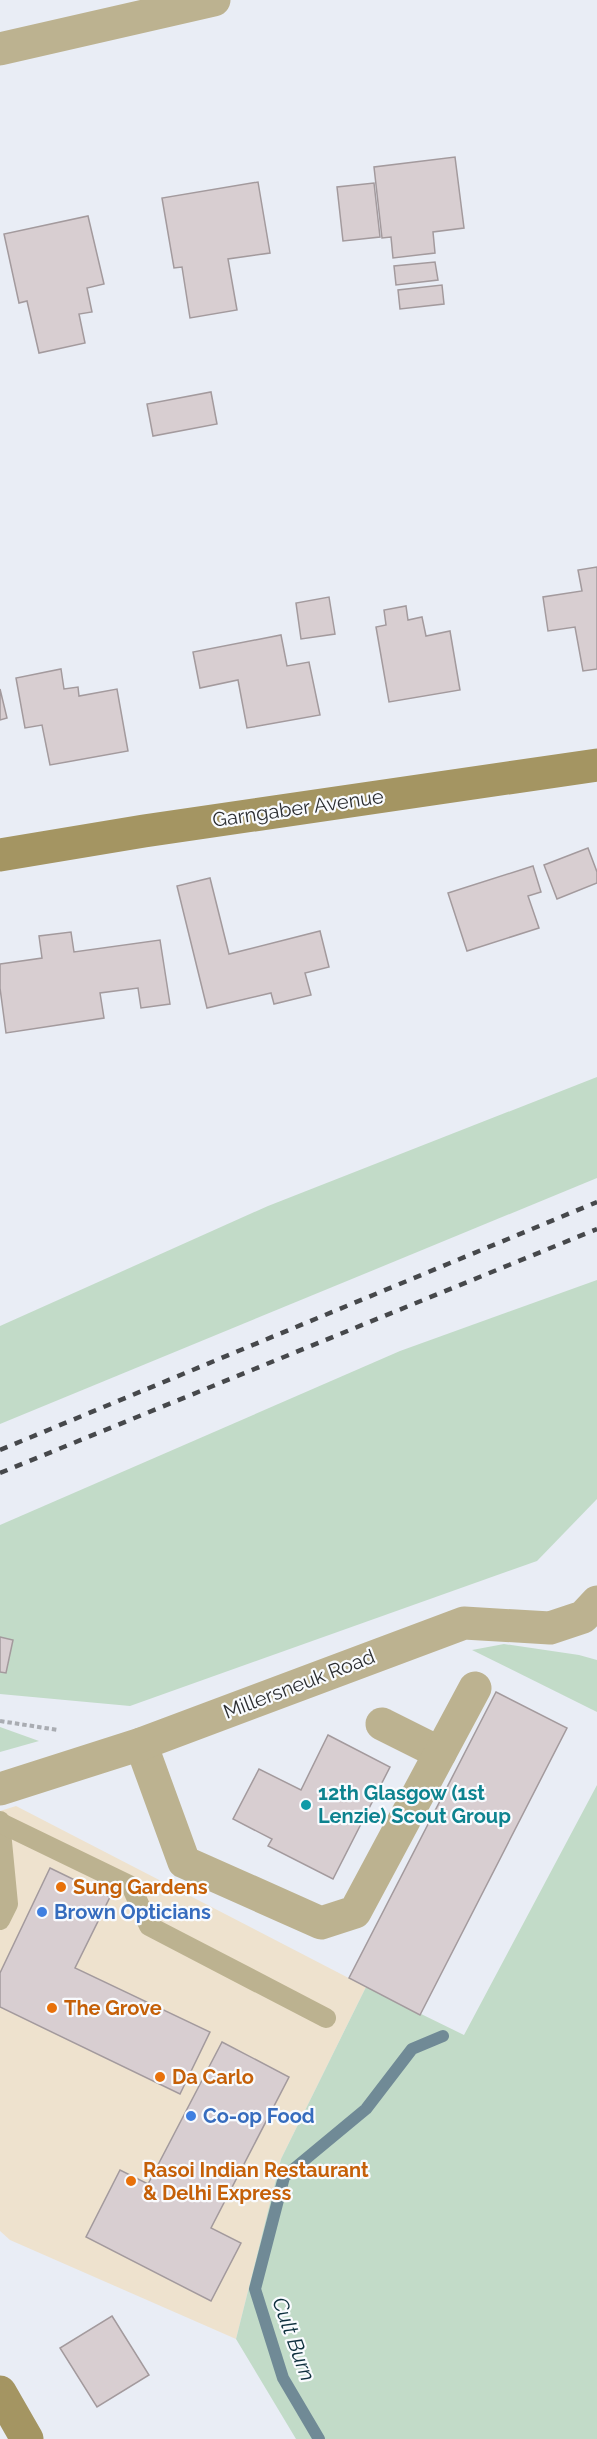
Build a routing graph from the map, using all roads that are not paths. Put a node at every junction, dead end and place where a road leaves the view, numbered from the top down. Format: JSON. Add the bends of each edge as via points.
{"nodes":[{"id":1,"x":214,"y":0,"type":"edge"},
{"id":2,"x":0,"y":49,"type":"edge"},
{"id":3,"x":597,"y":765,"type":"edge"},
{"id":4,"x":0,"y":855,"type":"edge"},
{"id":5,"x":597,"y":1602,"type":"edge"},
{"id":6,"x":475,"y":1688,"type":"dead end"},
{"id":7,"x":382,"y":1724,"type":"dead end"},
{"id":8,"x":141,"y":1744,"type":"junction"},
{"id":9,"x":440,"y":1753,"type":"junction"},
{"id":10,"x":0,"y":1789,"type":"edge"},
{"id":11,"x":1,"y":1822,"type":"edge"},
{"id":12,"x":0,"y":1920,"type":"edge"},
{"id":13,"x":327,"y":2018,"type":"dead end"},
{"id":14,"x":0,"y":2392,"type":"edge"},
{"id":15,"x":27,"y":2439,"type":"edge"}],
"edges":[{"from":1,"to":2,"type":"street"},
{"from":3,"to":4,"type":"street","name":"Garngaber Avenue"},
{"from":5,"to":8,"type":"street","name":"Millersneuk Road","via":[[583,1617],[550,1628],[464,1623]]},
{"from":6,"to":9,"type":"street"},
{"from":7,"to":9,"type":"street"},
{"from":8,"to":9,"type":"street","via":[[184,1862],[321,1923],[355,1912]]},
{"from":8,"to":10,"type":"street","name":"Millersneuk Road"},
{"from":11,"to":12,"type":"lane","via":[[8,1904]]},
{"from":11,"to":13,"type":"lane","via":[[131,1886],[149,1926]]},
{"from":14,"to":15,"type":"street"}]}
